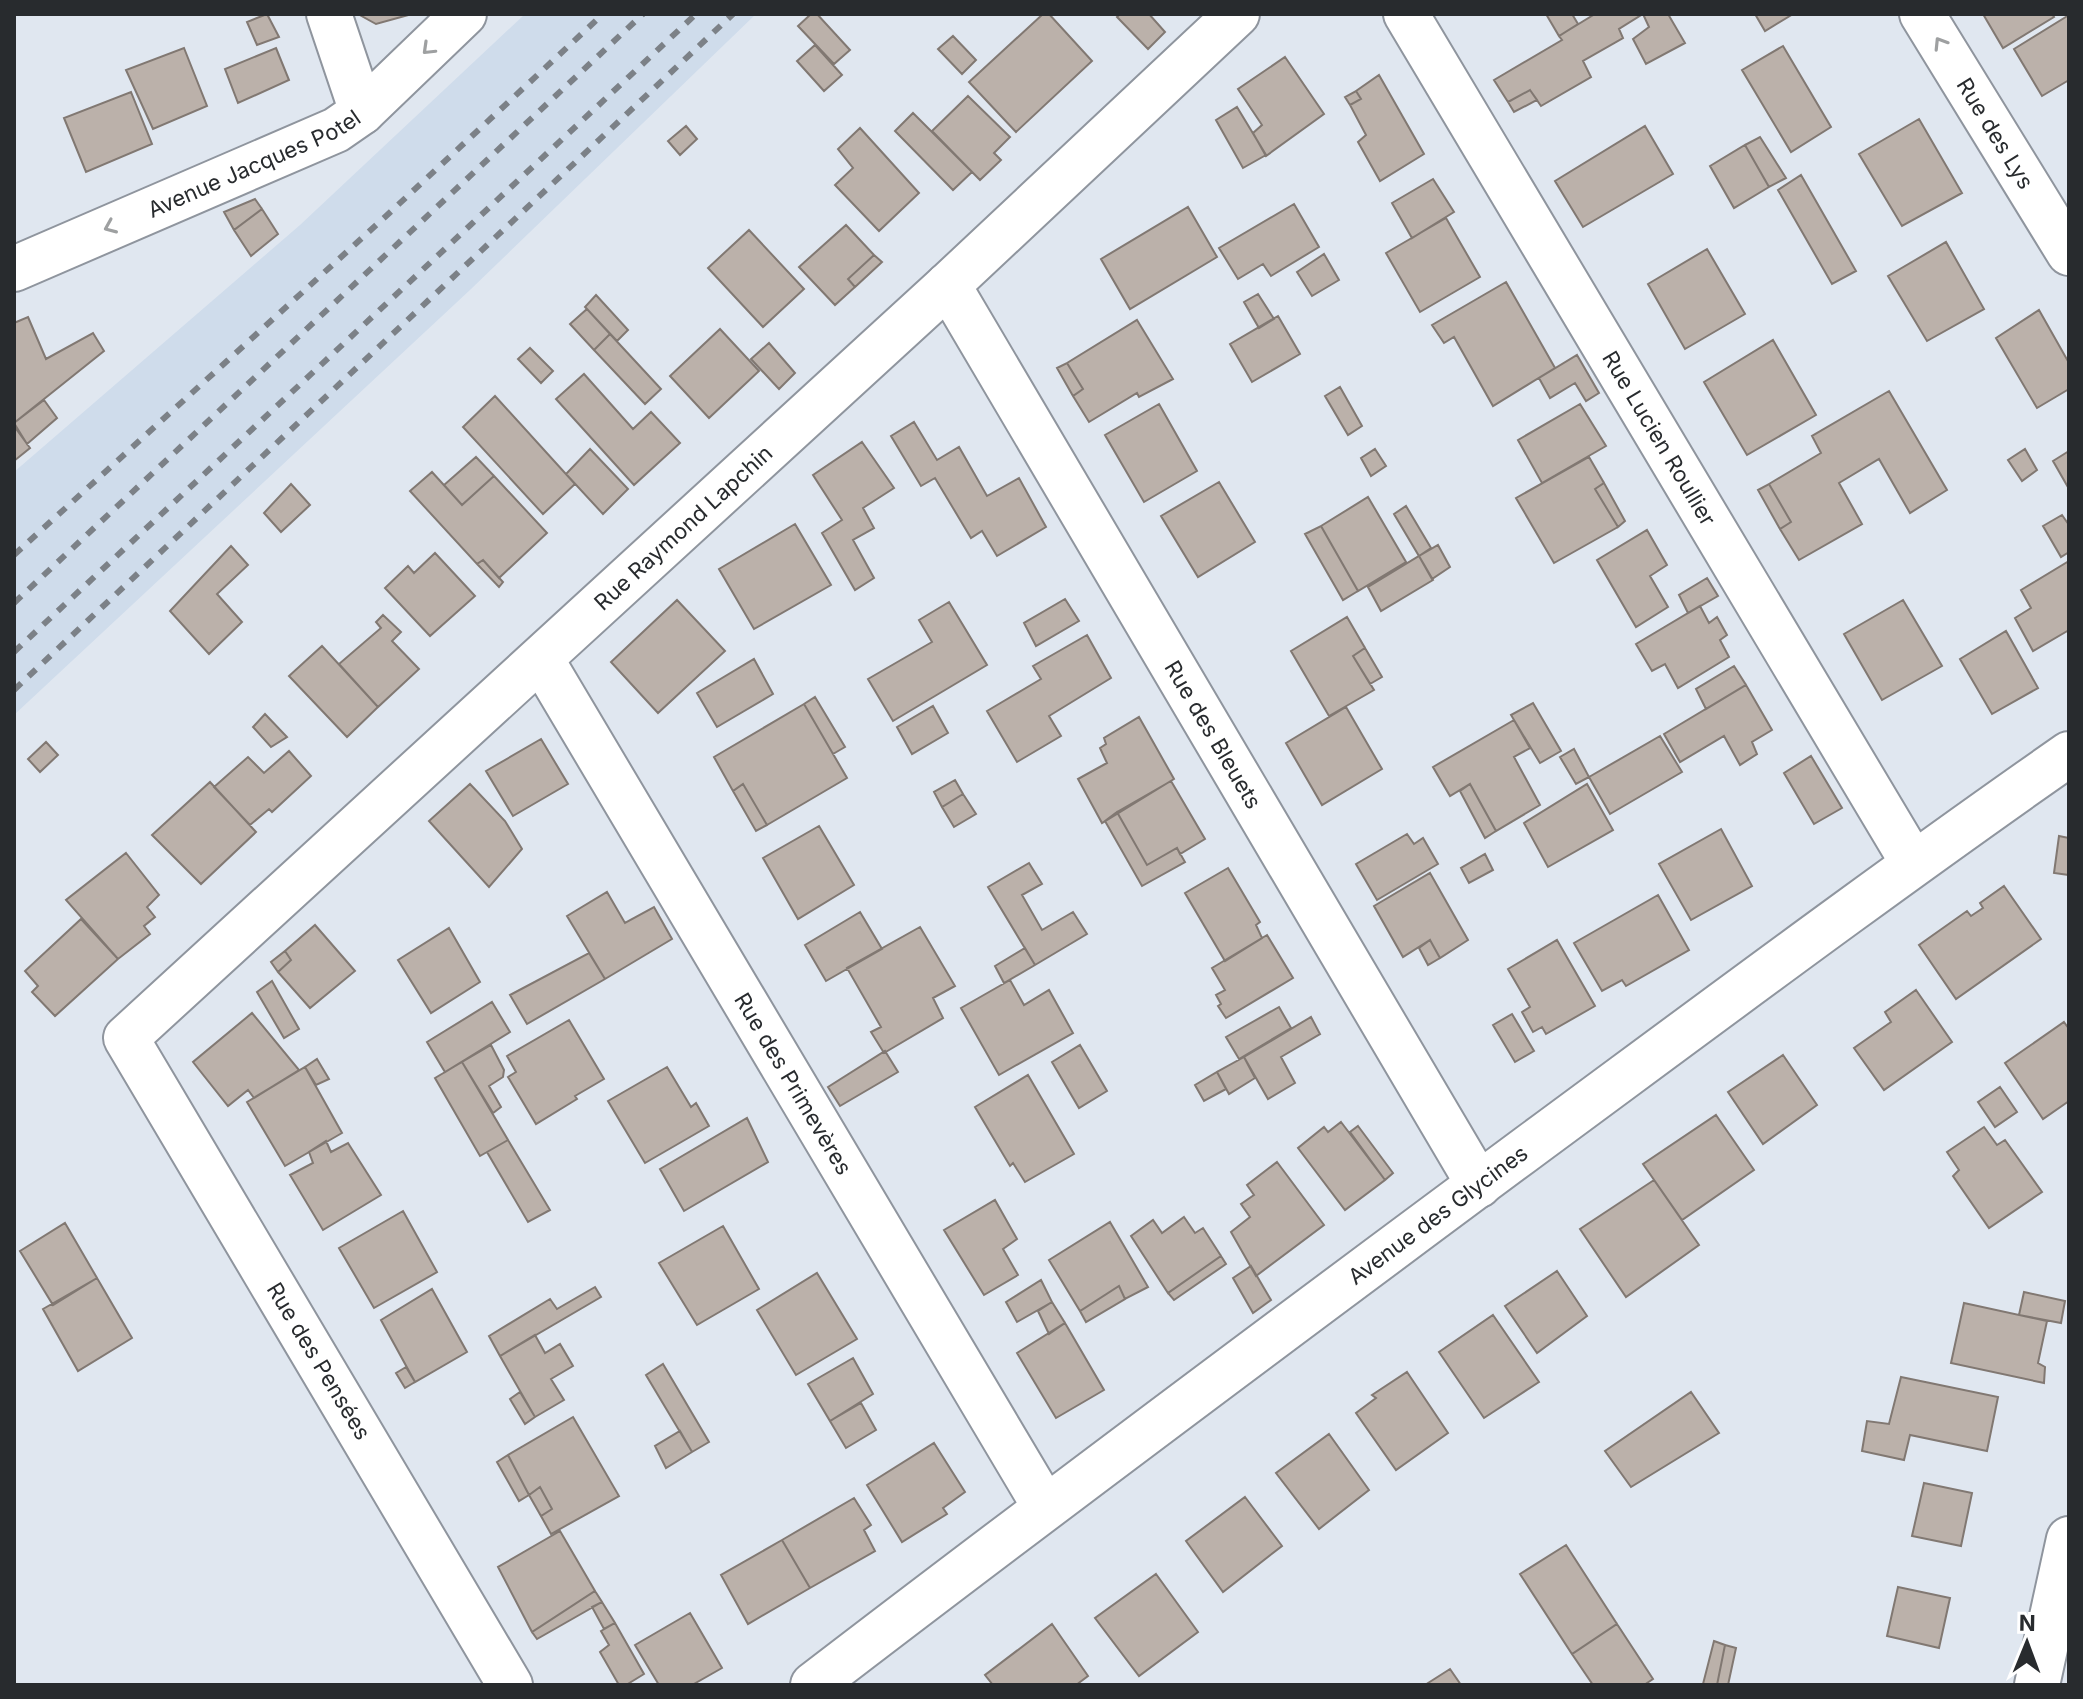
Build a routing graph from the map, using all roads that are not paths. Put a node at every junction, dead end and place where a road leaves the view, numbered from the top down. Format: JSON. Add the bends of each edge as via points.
{"nodes":[{"id":1,"x":329,"y":14,"type":"edge"},
{"id":2,"x":464,"y":14,"type":"edge"},
{"id":3,"x":1237,"y":14,"type":"edge"},
{"id":4,"x":1406,"y":14,"type":"edge"},
{"id":5,"x":1922,"y":14,"type":"edge"},
{"id":6,"x":362,"y":112,"type":"junction"},
{"id":7,"x":2069,"y":253,"type":"edge"},
{"id":8,"x":14,"y":269,"type":"edge"},
{"id":9,"x":948,"y":285,"type":"junction"},
{"id":10,"x":541,"y":659,"type":"junction"},
{"id":11,"x":2069,"y":754,"type":"edge"},
{"id":12,"x":1913,"y":863,"type":"junction"},
{"id":13,"x":126,"y":1038,"type":"joint"},
{"id":14,"x":1479,"y":1185,"type":"junction"},
{"id":15,"x":1045,"y":1507,"type":"junction"},
{"id":16,"x":2069,"y":1539,"type":"edge"},
{"id":17,"x":510,"y":1685,"type":"edge"},
{"id":18,"x":813,"y":1685,"type":"edge"},
{"id":19,"x":2037,"y":1685,"type":"edge"}],
"edges":[{"from":1,"to":6,"type":"street"},
{"from":2,"to":6,"type":"street","name":"Avenue Jacques Potel","one_way":true},
{"from":3,"to":9,"type":"street","name":"Rue Raymond Lapchin"},
{"from":4,"to":12,"type":"street","name":"Rue Lucien Roullier"},
{"from":7,"to":5,"type":"street","name":"Rue des Lys","one_way":true},
{"from":6,"to":8,"type":"street","name":"Avenue Jacques Potel","one_way":true,"via":[[336,130]]},
{"from":9,"to":10,"type":"street","name":"Rue Raymond Lapchin"},
{"from":9,"to":14,"type":"street","name":"Rue des Bleuets"},
{"from":10,"to":13,"type":"street","name":"Rue Raymond Lapchin"},
{"from":10,"to":15,"type":"street","name":"Rue des Primevères"},
{"from":11,"to":12,"type":"street","name":"Avenue des Glycines"},
{"from":12,"to":14,"type":"street","name":"Avenue des Glycines"},
{"from":13,"to":17,"type":"street","name":"Rue des Pensées"},
{"from":14,"to":15,"type":"street","name":"Avenue des Glycines"},
{"from":15,"to":18,"type":"street","name":"Avenue des Glycines"},
{"from":16,"to":19,"type":"street"}]}
